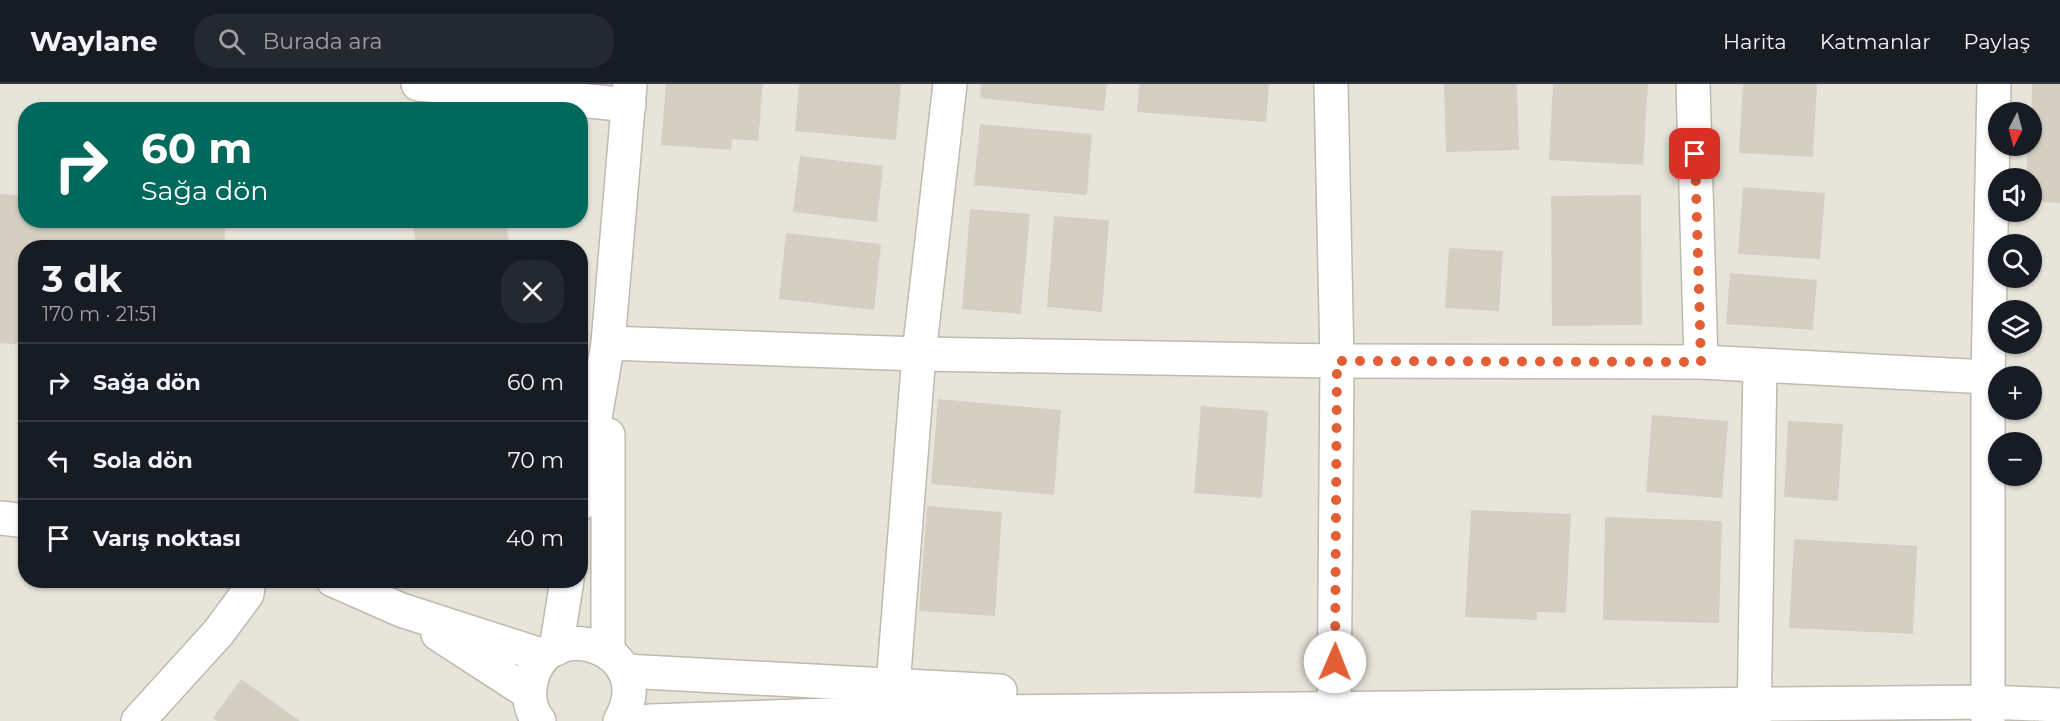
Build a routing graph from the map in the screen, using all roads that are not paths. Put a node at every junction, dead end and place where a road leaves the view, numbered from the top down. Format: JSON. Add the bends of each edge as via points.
{"nodes":[{"id":1,"x":418,"y":84,"type":"edge"},
{"id":2,"x":950,"y":84,"type":"edge"},
{"id":3,"x":1331,"y":84,"type":"edge"},
{"id":4,"x":1692,"y":84,"type":"edge"},
{"id":5,"x":1994,"y":84,"type":"edge"},
{"id":6,"x":629,"y":94,"type":"edge"},
{"id":7,"x":608,"y":344,"type":"junction"},
{"id":8,"x":919,"y":354,"type":"junction"},
{"id":9,"x":1337,"y":361,"type":"junction"},
{"id":10,"x":1701,"y":362,"type":"junction"},
{"id":11,"x":1760,"y":366,"type":"junction"},
{"id":12,"x":1988,"y":366,"type":"edge"},
{"id":13,"x":1988,"y":377,"type":"edge"},
{"id":14,"x":1988,"y":420,"type":"edge"},
{"id":15,"x":588,"y":458,"type":"edge"},
{"id":16,"x":0,"y":518,"type":"edge"},
{"id":17,"x":18,"y":520,"type":"edge"},
{"id":18,"x":248,"y":588,"type":"edge"},
{"id":19,"x":351,"y":588,"type":"edge"},
{"id":20,"x":565,"y":588,"type":"edge"},
{"id":21,"x":401,"y":610,"type":"junction"},
{"id":22,"x":550,"y":652,"type":"junction"},
{"id":23,"x":616,"y":661,"type":"junction"},
{"id":24,"x":2060,"y":705,"type":"edge"},
{"id":25,"x":891,"y":706,"type":"edge"},
{"id":26,"x":1988,"y":711,"type":"edge"},
{"id":27,"x":534,"y":713,"type":"edge"},
{"id":28,"x":1754,"y":713,"type":"edge"},
{"id":29,"x":1334,"y":715,"type":"edge"},
{"id":30,"x":138,"y":721,"type":"edge"},
{"id":31,"x":620,"y":721,"type":"edge"},
{"id":32,"x":650,"y":721,"type":"edge"}],
"edges":[{"from":1,"to":6,"type":"street"},
{"from":2,"to":8,"type":"street"},
{"from":3,"to":9,"type":"street"},
{"from":4,"to":10,"type":"street"},
{"from":5,"to":12,"type":"street"},
{"from":6,"to":7,"type":"street"},
{"from":7,"to":8,"type":"street"},
{"from":7,"to":15,"type":"street"},
{"from":7,"to":23,"type":"street"},
{"from":8,"to":9,"type":"street"},
{"from":8,"to":25,"type":"street"},
{"from":9,"to":10,"type":"street"},
{"from":9,"to":29,"type":"street"},
{"from":10,"to":11,"type":"street"},
{"from":11,"to":13,"type":"street"},
{"from":11,"to":28,"type":"street"},
{"from":14,"to":26,"type":"street"},
{"from":16,"to":17,"type":"street"},
{"from":18,"to":30,"type":"street","via":[[218,633]]},
{"from":19,"to":21,"type":"street"},
{"from":20,"to":22,"type":"street"},
{"from":21,"to":22,"type":"street"},
{"from":21,"to":27,"type":"street"},
{"from":22,"to":23,"type":"street","via":[[582,643]]},
{"from":22,"to":27,"type":"street","via":[[534,673]]},
{"from":23,"to":25,"type":"street"},
{"from":23,"to":31,"type":"street","via":[[629,698]]},
{"from":24,"to":26,"type":"street"},
{"from":25,"to":29,"type":"street"},
{"from":25,"to":32,"type":"street"},
{"from":26,"to":28,"type":"street"},
{"from":28,"to":29,"type":"street"}]}
